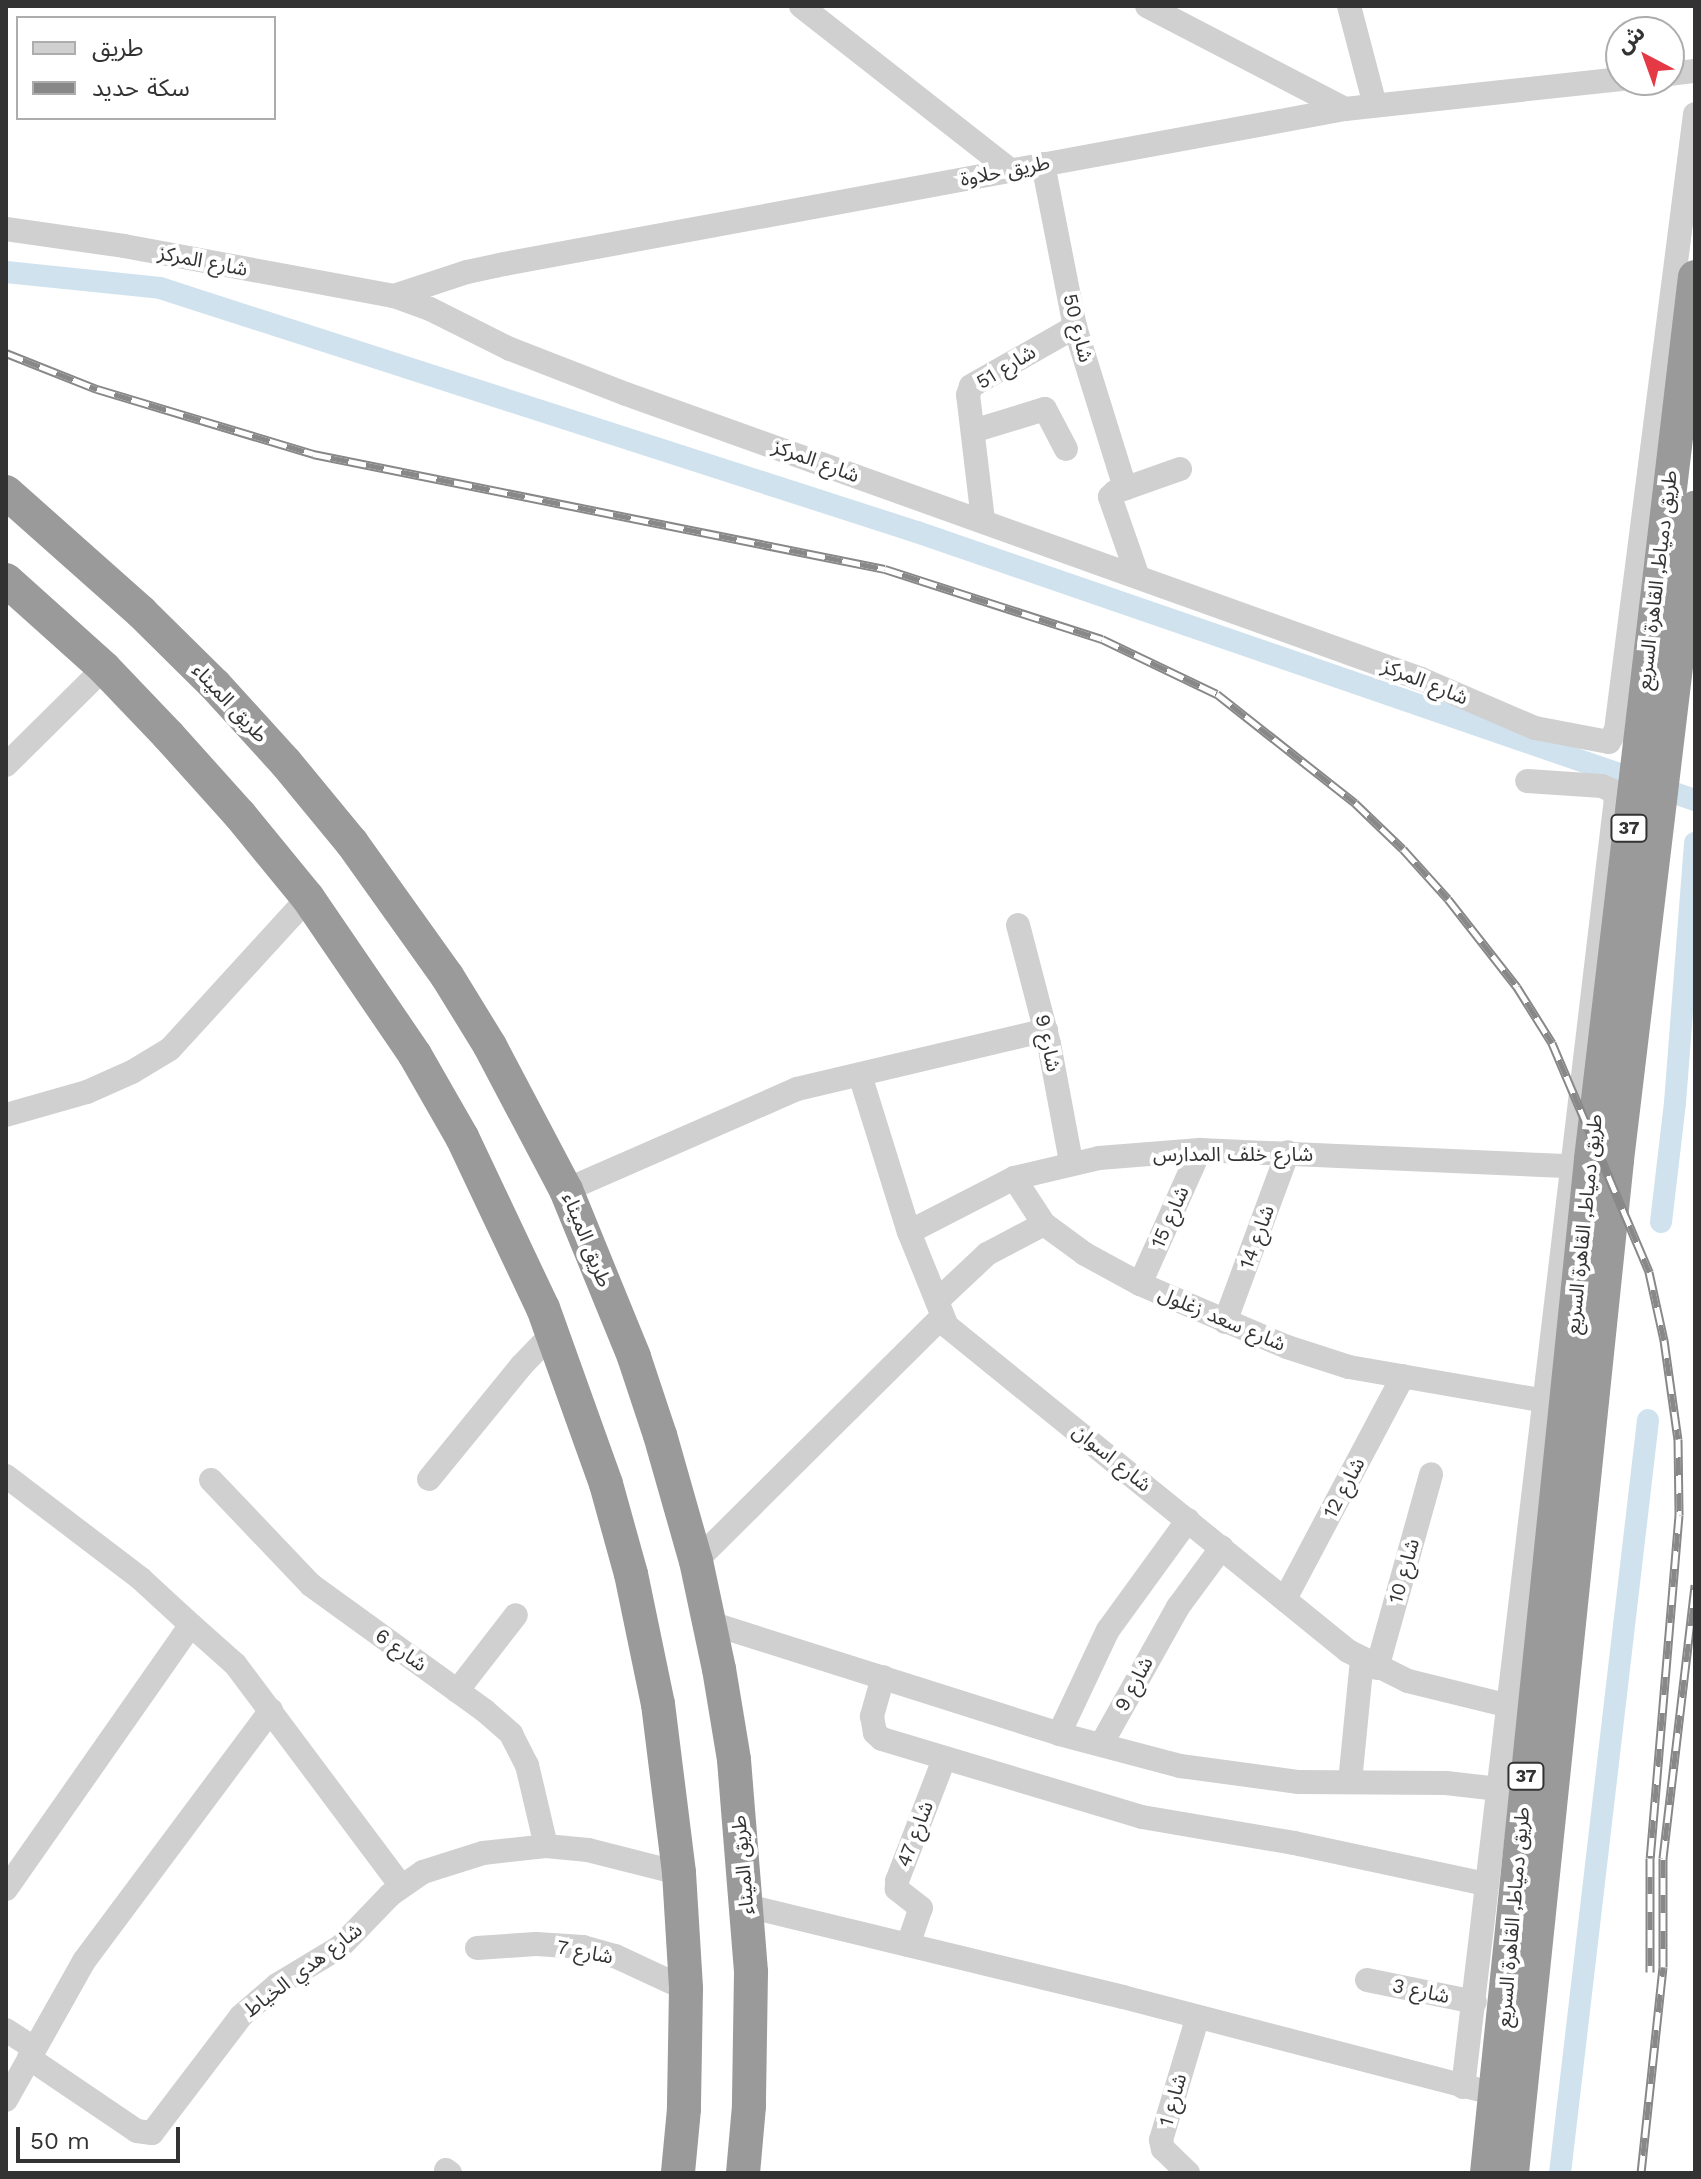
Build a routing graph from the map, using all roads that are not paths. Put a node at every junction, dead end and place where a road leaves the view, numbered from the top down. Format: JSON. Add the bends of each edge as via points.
{"nodes":[{"id":1,"x":801,"y":6,"type":"edge"},
{"id":2,"x":1147,"y":6,"type":"edge"},
{"id":3,"x":1349,"y":6,"type":"edge"},
{"id":4,"x":1605,"y":81,"type":"edge"},
{"id":5,"x":1375,"y":105,"type":"junction"},
{"id":6,"x":1345,"y":109,"type":"junction"},
{"id":7,"x":1695,"y":114,"type":"edge"},
{"id":8,"x":1043,"y":164,"type":"junction"},
{"id":9,"x":1010,"y":170,"type":"junction"},
{"id":10,"x":6,"y":229,"type":"edge"},
{"id":11,"x":1695,"y":277,"type":"edge"},
{"id":12,"x":394,"y":296,"type":"junction"},
{"id":13,"x":1075,"y":327,"type":"junction"},
{"id":14,"x":973,"y":431,"type":"junction"},
{"id":15,"x":1066,"y":449,"type":"dead end"},
{"id":16,"x":1180,"y":469,"type":"dead end"},
{"id":17,"x":1125,"y":488,"type":"junction"},
{"id":18,"x":6,"y":492,"type":"edge"},
{"id":19,"x":1695,"y":508,"type":"edge"},
{"id":20,"x":983,"y":520,"type":"junction"},
{"id":21,"x":1138,"y":577,"type":"junction"},
{"id":22,"x":6,"y":580,"type":"edge"},
{"id":23,"x":104,"y":668,"type":"junction"},
{"id":24,"x":6,"y":765,"type":"edge"},
{"id":25,"x":1527,"y":781,"type":"dead end"},
{"id":26,"x":308,"y":898,"type":"junction"},
{"id":27,"x":1018,"y":925,"type":"dead end"},
{"id":28,"x":1046,"y":1030,"type":"junction"},
{"id":29,"x":860,"y":1075,"type":"junction"},
{"id":30,"x":6,"y":1115,"type":"edge"},
{"id":31,"x":1200,"y":1150,"type":"junction"},
{"id":32,"x":1288,"y":1152,"type":"junction"},
{"id":33,"x":1071,"y":1162,"type":"junction"},
{"id":34,"x":1571,"y":1166,"type":"junction"},
{"id":35,"x":1014,"y":1178,"type":"junction"},
{"id":36,"x":566,"y":1190,"type":"junction"},
{"id":37,"x":1044,"y":1224,"type":"junction"},
{"id":38,"x":909,"y":1232,"type":"junction"},
{"id":39,"x":1140,"y":1284,"type":"junction"},
{"id":40,"x":939,"y":1309,"type":"junction"},
{"id":41,"x":1225,"y":1322,"type":"junction"},
{"id":42,"x":553,"y":1333,"type":"junction"},
{"id":43,"x":1403,"y":1376,"type":"junction"},
{"id":44,"x":1569,"y":1387,"type":"junction"},
{"id":45,"x":1431,"y":1474,"type":"dead end"},
{"id":46,"x":6,"y":1476,"type":"edge"},
{"id":47,"x":429,"y":1479,"type":"dead end"},
{"id":48,"x":211,"y":1480,"type":"dead end"},
{"id":49,"x":1188,"y":1520,"type":"junction"},
{"id":50,"x":1222,"y":1547,"type":"junction"},
{"id":51,"x":696,"y":1561,"type":"junction"},
{"id":52,"x":1285,"y":1599,"type":"junction"},
{"id":53,"x":516,"y":1615,"type":"dead end"},
{"id":54,"x":710,"y":1623,"type":"junction"},
{"id":55,"x":191,"y":1625,"type":"junction"},
{"id":56,"x":1369,"y":1664,"type":"junction"},
{"id":57,"x":883,"y":1677,"type":"junction"},
{"id":58,"x":457,"y":1691,"type":"junction"},
{"id":59,"x":1510,"y":1706,"type":"junction"},
{"id":60,"x":271,"y":1710,"type":"junction"},
{"id":61,"x":1059,"y":1734,"type":"junction"},
{"id":62,"x":1102,"y":1743,"type":"junction"},
{"id":63,"x":944,"y":1759,"type":"junction"},
{"id":64,"x":1350,"y":1782,"type":"junction"},
{"id":65,"x":1499,"y":1789,"type":"junction"},
{"id":66,"x":546,"y":1846,"type":"junction"},
{"id":67,"x":679,"y":1873,"type":"junction"},
{"id":68,"x":1486,"y":1884,"type":"junction"},
{"id":69,"x":401,"y":1886,"type":"junction"},
{"id":70,"x":6,"y":1889,"type":"edge"},
{"id":71,"x":747,"y":1906,"type":"junction"},
{"id":72,"x":908,"y":1945,"type":"junction"},
{"id":73,"x":477,"y":1948,"type":"dead end"},
{"id":74,"x":1367,"y":1980,"type":"dead end"},
{"id":75,"x":686,"y":1989,"type":"junction"},
{"id":76,"x":1475,"y":2002,"type":"junction"},
{"id":77,"x":1197,"y":2019,"type":"junction"},
{"id":78,"x":6,"y":2030,"type":"edge"},
{"id":79,"x":32,"y":2053,"type":"junction"},
{"id":80,"x":1463,"y":2087,"type":"junction"},
{"id":81,"x":1497,"y":2091,"type":"junction"},
{"id":82,"x":6,"y":2100,"type":"edge"},
{"id":83,"x":678,"y":2173,"type":"edge"},
{"id":84,"x":743,"y":2173,"type":"edge"},
{"id":85,"x":1188,"y":2173,"type":"edge"},
{"id":86,"x":1487,"y":2173,"type":"edge"},
{"id":87,"x":1512,"y":2173,"type":"edge"}],
"edges":[{"from":1,"to":9,"type":"street"},
{"from":2,"to":6,"type":"street"},
{"from":3,"to":5,"type":"street"},
{"from":4,"to":5,"type":"street","name":"طريق حلاوة"},
{"from":5,"to":6,"type":"street","name":"طريق حلاوة"},
{"from":6,"to":8,"type":"street","name":"طريق حلاوة"},
{"from":7,"to":21,"type":"street","name":"شارع المركز","via":[[1613,739],[1603,742],[1535,728],[1421,679]]},
{"from":8,"to":9,"type":"street","name":"طريق حلاوة"},
{"from":8,"to":13,"type":"street","name":"شارع 50"},
{"from":9,"to":12,"type":"street","name":"طريق حلاوة","via":[[467,272]]},
{"from":10,"to":12,"type":"street","name":"شارع المركز"},
{"from":11,"to":44,"type":"highway","name":"طريق دمياط, القاهرة السريع","number":"37","via":[[1664,514]]},
{"from":12,"to":20,"type":"street","name":"شارع المركز","via":[[626,394]]},
{"from":13,"to":14,"type":"street","name":"شارع 51","via":[[971,386]]},
{"from":13,"to":17,"type":"street","name":"شارع 50"},
{"from":14,"to":15,"type":"street","via":[[1045,409]]},
{"from":14,"to":20,"type":"street","name":"شارع 51"},
{"from":16,"to":17,"type":"street"},
{"from":17,"to":21,"type":"street","via":[[1112,493],[1110,500]]},
{"from":18,"to":36,"type":"highway","name":"طريق الميناء","via":[[215,685],[352,843],[483,1034]]},
{"from":19,"to":44,"type":"highway","name":"طريق دمياط, القاهرة السريع","number":"37","via":[[1658,795]]},
{"from":20,"to":21,"type":"street","name":"شارع المركز"},
{"from":22,"to":23,"type":"highway"},
{"from":23,"to":24,"type":"street"},
{"from":23,"to":26,"type":"highway","via":[[240,815]]},
{"from":25,"to":34,"type":"street","via":[[1602,786],[1616,798]]},
{"from":26,"to":30,"type":"street","via":[[170,1049],[87,1092]]},
{"from":26,"to":42,"type":"highway","via":[[407,1041],[462,1137]]},
{"from":27,"to":28,"type":"street","name":"شارع 9"},
{"from":28,"to":29,"type":"street"},
{"from":28,"to":33,"type":"street","name":"شارع 9"},
{"from":29,"to":36,"type":"street","via":[[797,1089]]},
{"from":29,"to":38,"type":"street","name":"شارع اسوان"},
{"from":31,"to":32,"type":"street","name":"شارع خلف المدارس"},
{"from":31,"to":33,"type":"street","name":"شارع خلف المدارس"},
{"from":31,"to":39,"type":"street","name":"شارع 15"},
{"from":32,"to":34,"type":"street","name":"شارع خلف المدارس"},
{"from":32,"to":41,"type":"street","name":"شارع 14"},
{"from":33,"to":35,"type":"street","name":"شارع خلف المدارس"},
{"from":34,"to":44,"type":"street"},
{"from":35,"to":37,"type":"street"},
{"from":35,"to":38,"type":"street","name":"شارع خلف المدارس"},
{"from":36,"to":51,"type":"highway","name":"طريق الميناء","via":[[634,1357]]},
{"from":37,"to":39,"type":"street","name":"شارع سعد زغلول"},
{"from":37,"to":40,"type":"street","via":[[987,1254]]},
{"from":38,"to":40,"type":"street","name":"شارع اسوان"},
{"from":39,"to":41,"type":"street","name":"شارع سعد زغلول"},
{"from":40,"to":49,"type":"street","name":"شارع اسوان","via":[[957,1334]]},
{"from":40,"to":51,"type":"street"},
{"from":41,"to":43,"type":"street","name":"شارع سعد زغلول","via":[[1318,1358]]},
{"from":42,"to":47,"type":"street"},
{"from":42,"to":67,"type":"highway","via":[[631,1574],[658,1704]]},
{"from":43,"to":44,"type":"street","name":"شارع سعد زغلول"},
{"from":43,"to":52,"type":"street","name":"شارع 12"},
{"from":44,"to":59,"type":"street"},
{"from":44,"to":81,"type":"highway","name":"طريق دمياط, القاهرة السريع","number":"37"},
{"from":44,"to":87,"type":"highway","name":"طريق دمياط, القاهرة السريع","number":"37"},
{"from":45,"to":56,"type":"street","name":"شارع 10"},
{"from":46,"to":55,"type":"street","via":[[141,1579]]},
{"from":48,"to":58,"type":"street","name":"شارع 6","via":[[311,1585]]},
{"from":49,"to":50,"type":"street","name":"شارع اسوان"},
{"from":49,"to":61,"type":"street","via":[[1108,1630]]},
{"from":50,"to":52,"type":"street","name":"شارع اسوان"},
{"from":50,"to":62,"type":"street","name":"شارع 9","via":[[1178,1607]]},
{"from":51,"to":54,"type":"highway","name":"طريق الميناء"},
{"from":52,"to":56,"type":"street","name":"شارع اسوان"},
{"from":53,"to":58,"type":"street"},
{"from":54,"to":57,"type":"street"},
{"from":54,"to":71,"type":"highway","name":"طريق الميناء","via":[[734,1760]]},
{"from":55,"to":60,"type":"street","via":[[221,1648]]},
{"from":55,"to":70,"type":"street"},
{"from":56,"to":59,"type":"street","name":"شارع اسوان","via":[[1424,1685]]},
{"from":56,"to":64,"type":"street","name":"شارع 10"},
{"from":57,"to":61,"type":"street"},
{"from":57,"to":63,"type":"street","via":[[872,1716],[875,1733]]},
{"from":58,"to":66,"type":"street","name":"شارع 6","via":[[499,1721],[520,1749]]},
{"from":59,"to":65,"type":"street"},
{"from":60,"to":69,"type":"street"},
{"from":60,"to":79,"type":"street","via":[[84,1961]]},
{"from":61,"to":62,"type":"street"},
{"from":62,"to":64,"type":"street","via":[[1180,1766],[1299,1782]]},
{"from":63,"to":68,"type":"street","via":[[1142,1817]]},
{"from":63,"to":72,"type":"street","name":"شارع 47","via":[[897,1881],[897,1889],[921,1908]]},
{"from":64,"to":65,"type":"street"},
{"from":65,"to":68,"type":"street"},
{"from":66,"to":67,"type":"street","name":"شارع هدي الخياط","via":[[588,1850]]},
{"from":66,"to":69,"type":"street","name":"شارع هدي الخياط","via":[[483,1853],[435,1867]]},
{"from":67,"to":75,"type":"highway"},
{"from":68,"to":76,"type":"street"},
{"from":69,"to":79,"type":"street","name":"شارع هدي الخياط","via":[[340,1947],[277,1985],[241,2016],[152,2133],[137,2131]]},
{"from":71,"to":72,"type":"street"},
{"from":71,"to":84,"type":"highway","name":"طريق الميناء","via":[[752,2039]]},
{"from":72,"to":77,"type":"street"},
{"from":73,"to":75,"type":"street","name":"شارع 7","via":[[583,1947]]},
{"from":74,"to":76,"type":"street","name":"شارع 3"},
{"from":75,"to":83,"type":"highway"},
{"from":76,"to":80,"type":"street"},
{"from":77,"to":80,"type":"street"},
{"from":77,"to":85,"type":"street","name":"شارع 1","via":[[1161,2140],[1163,2149]]},
{"from":78,"to":79,"type":"street"},
{"from":79,"to":82,"type":"street"},
{"from":80,"to":81,"type":"street"},
{"from":81,"to":86,"type":"highway","name":"طريق دمياط, القاهرة السريع","number":"37"}]}
